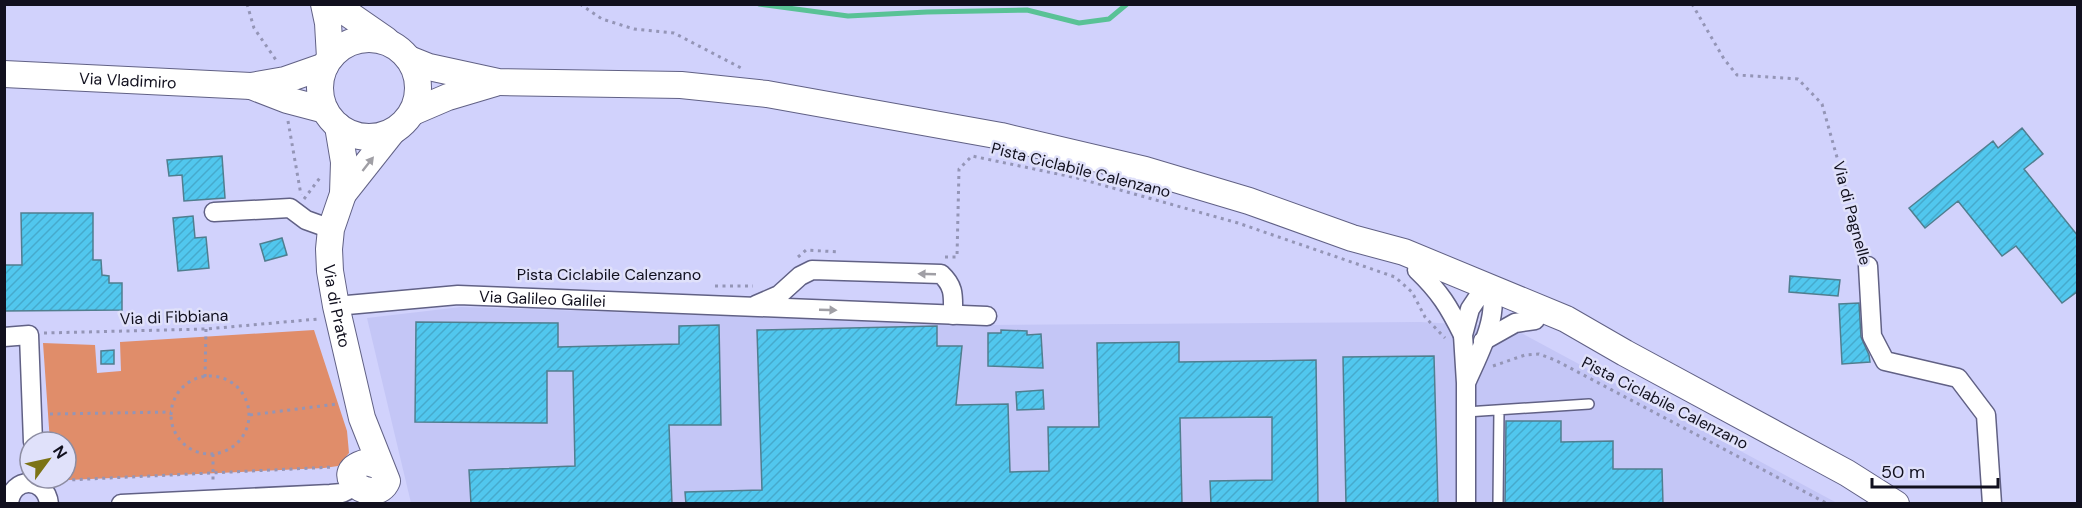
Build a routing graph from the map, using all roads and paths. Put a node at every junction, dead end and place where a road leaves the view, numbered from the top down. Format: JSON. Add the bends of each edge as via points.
{"nodes":[{"id":1,"x":247,"y":4,"type":"edge"},
{"id":2,"x":324,"y":4,"type":"edge"},
{"id":3,"x":334,"y":4,"type":"edge"},
{"id":4,"x":580,"y":4,"type":"edge"},
{"id":5,"x":1692,"y":4,"type":"edge"},
{"id":6,"x":400,"y":52,"type":"junction"},
{"id":7,"x":328,"y":62,"type":"junction"},
{"id":8,"x":280,"y":67,"type":"dead end"},
{"id":9,"x":4,"y":74,"type":"edge"},
{"id":10,"x":498,"y":82,"type":"junction"},
{"id":11,"x":251,"y":86,"type":"junction"},
{"id":12,"x":767,"y":94,"type":"junction"},
{"id":13,"x":413,"y":112,"type":"junction"},
{"id":14,"x":332,"y":118,"type":"junction"},
{"id":15,"x":288,"y":120,"type":"dead end"},
{"id":16,"x":392,"y":132,"type":"junction"},
{"id":17,"x":326,"y":170,"type":"dead end"},
{"id":18,"x":343,"y":194,"type":"junction"},
{"id":19,"x":214,"y":212,"type":"dead end"},
{"id":20,"x":331,"y":229,"type":"junction"},
{"id":21,"x":1352,"y":238,"type":"junction"},
{"id":22,"x":841,"y":252,"type":"dead end"},
{"id":23,"x":797,"y":257,"type":"dead end"},
{"id":24,"x":945,"y":257,"type":"dead end"},
{"id":25,"x":1868,"y":266,"type":"joint"},
{"id":26,"x":1417,"y":270,"type":"junction"},
{"id":27,"x":793,"y":282,"type":"junction"},
{"id":28,"x":714,"y":286,"type":"dead end"},
{"id":29,"x":761,"y":286,"type":"dead end"},
{"id":30,"x":1487,"y":296,"type":"junction"},
{"id":31,"x":748,"y":308,"type":"junction"},
{"id":32,"x":803,"y":310,"type":"junction"},
{"id":33,"x":327,"y":313,"type":"junction"},
{"id":34,"x":953,"y":315,"type":"junction"},
{"id":35,"x":987,"y":316,"type":"dead end"},
{"id":36,"x":1535,"y":320,"type":"junction"},
{"id":37,"x":206,"y":329,"type":"junction"},
{"id":38,"x":41,"y":333,"type":"dead end"},
{"id":39,"x":4,"y":337,"type":"edge"},
{"id":40,"x":1455,"y":338,"type":"junction"},
{"id":41,"x":1483,"y":341,"type":"junction"},
{"id":42,"x":1625,"y":354,"type":"junction"},
{"id":43,"x":1490,"y":366,"type":"dead end"},
{"id":44,"x":205,"y":377,"type":"junction"},
{"id":45,"x":1466,"y":383,"type":"junction"},
{"id":46,"x":339,"y":404,"type":"dead end"},
{"id":47,"x":1588,"y":404,"type":"dead end"},
{"id":48,"x":1498,"y":410,"type":"junction"},
{"id":49,"x":171,"y":412,"type":"junction"},
{"id":50,"x":1466,"y":412,"type":"junction"},
{"id":51,"x":50,"y":414,"type":"dead end"},
{"id":52,"x":250,"y":415,"type":"junction"},
{"id":53,"x":33,"y":430,"type":"edge"},
{"id":54,"x":213,"y":454,"type":"junction"},
{"id":55,"x":324,"y":468,"type":"dead end"},
{"id":56,"x":213,"y":473,"type":"junction"},
{"id":57,"x":78,"y":480,"type":"edge"},
{"id":58,"x":18,"y":486,"type":"edge"},
{"id":59,"x":44,"y":490,"type":"edge"},
{"id":60,"x":373,"y":497,"type":"edge"},
{"id":61,"x":214,"y":499,"type":"junction"},
{"id":62,"x":52,"y":503,"type":"edge"},
{"id":63,"x":9,"y":504,"type":"edge"},
{"id":64,"x":121,"y":504,"type":"edge"},
{"id":65,"x":1466,"y":504,"type":"edge"},
{"id":66,"x":1498,"y":504,"type":"edge"},
{"id":67,"x":1828,"y":504,"type":"edge"},
{"id":68,"x":1896,"y":504,"type":"edge"},
{"id":69,"x":1992,"y":504,"type":"edge"}],
"edges":[{"from":1,"to":8,"type":"path","via":[[254,28]]},
{"from":2,"to":7,"type":"main road","name":"Via di Prato"},
{"from":3,"to":6,"type":"main road"},
{"from":4,"to":12,"type":"path","via":[[602,19],[674,33],[757,78]]},
{"from":5,"to":25,"type":"path","name":"Via di Pagnelle","via":[[1737,75],[1798,79],[1822,104]]},
{"from":6,"to":7,"type":"main road","via":[[375,39],[358,40],[342,47]]},
{"from":6,"to":10,"type":"main road","via":[[429,67]]},
{"from":6,"to":13,"type":"main road","via":[[418,80]]},
{"from":7,"to":11,"type":"main road","name":"Via Vladimiro","via":[[285,80]]},
{"from":7,"to":14,"type":"main road","name":"Via di Prato","via":[[321,81],[321,96]]},
{"from":9,"to":11,"type":"main road","name":"Via Vladimiro"},
{"from":10,"to":12,"type":"main road","via":[[681,85]]},
{"from":10,"to":13,"type":"main road"},
{"from":11,"to":14,"type":"main road","name":"Via Vladimiro"},
{"from":12,"to":21,"type":"main road","via":[[1001,136],[1145,170],[1249,201]]},
{"from":13,"to":16,"type":"main road","name":"Via di Prato"},
{"from":14,"to":16,"type":"main road","via":[[358,136]]},
{"from":14,"to":18,"type":"main road","name":"Via di Prato","via":[[344,162]]},
{"from":15,"to":17,"type":"path","via":[[302,202]]},
{"from":18,"to":16,"type":"main road","name":"Via di Prato","one_way":true},
{"from":18,"to":20,"type":"main road","name":"Via di Prato"},
{"from":19,"to":20,"type":"street","via":[[290,208],[306,220]]},
{"from":20,"to":33,"type":"main road","name":"Via di Prato"},
{"from":21,"to":26,"type":"main road"},
{"from":21,"to":30,"type":"main road","via":[[1404,252]]},
{"from":22,"to":23,"type":"path","via":[[806,250]]},
{"from":24,"to":40,"type":"path","name":"Pista Ciclabile Calenzano","via":[[957,257],[960,169],[972,156],[1077,178],[1227,220],[1395,277],[1412,292],[1425,317]]},
{"from":25,"to":69,"type":"street","name":"Via di Pagnelle","via":[[1872,336],[1885,361],[1958,378],[1986,416]]},
{"from":26,"to":30,"type":"main road"},
{"from":26,"to":40,"type":"street","via":[[1441,294]]},
{"from":27,"to":31,"type":"street","name":"Via Galileo Galilei","via":[[779,295]]},
{"from":27,"to":32,"type":"street","via":[[793,299]]},
{"from":34,"to":27,"type":"street","name":"Via Galileo Galilei","one_way":true,"via":[[953,289],[940,274],[812,270]]},
{"from":28,"to":29,"type":"path","name":"Pista Ciclabile Calenzano"},
{"from":30,"to":36,"type":"main road"},
{"from":30,"to":40,"type":"street","via":[[1470,309]]},
{"from":30,"to":41,"type":"street","via":[[1492,317]]},
{"from":30,"to":42,"type":"main road","via":[[1566,319]]},
{"from":31,"to":32,"type":"street","name":"Via Galileo Galilei"},
{"from":31,"to":33,"type":"street","name":"Via Galileo Galilei","via":[[458,295]]},
{"from":32,"to":34,"type":"street","name":"Via Galileo Galilei","one_way":true},
{"from":33,"to":37,"type":"path","name":"Via di Fibbiana"},
{"from":33,"to":60,"type":"main road","name":"Via di Prato","via":[[362,418],[370,465],[386,475],[387,481]]},
{"from":34,"to":35,"type":"street","name":"Via Galileo Galilei"},
{"from":36,"to":41,"type":"street","via":[[1515,323]]},
{"from":36,"to":42,"type":"main road"},
{"from":37,"to":38,"type":"path","name":"Via di Fibbiana"},
{"from":37,"to":44,"type":"path"},
{"from":39,"to":53,"type":"street","via":[[29,335]]},
{"from":40,"to":45,"type":"street"},
{"from":41,"to":45,"type":"street"},
{"from":42,"to":68,"type":"main road","via":[[1847,473]]},
{"from":43,"to":67,"type":"path","name":"Pista Ciclabile Calenzano","via":[[1525,355],[1539,354],[1556,360]]},
{"from":44,"to":49,"type":"path","via":[[182,388]]},
{"from":44,"to":52,"type":"path","via":[[231,383],[241,392]]},
{"from":45,"to":50,"type":"street"},
{"from":46,"to":52,"type":"path"},
{"from":47,"to":48,"type":"lane"},
{"from":48,"to":50,"type":"lane"},
{"from":48,"to":66,"type":"lane"},
{"from":49,"to":51,"type":"path"},
{"from":49,"to":54,"type":"path","via":[[178,438],[200,453]]},
{"from":50,"to":65,"type":"street"},
{"from":52,"to":54,"type":"path","via":[[247,428],[234,446]]},
{"from":54,"to":56,"type":"path"},
{"from":55,"to":56,"type":"path"},
{"from":56,"to":57,"type":"path"},
{"from":56,"to":61,"type":"path"},
{"from":58,"to":63,"type":"street"},
{"from":59,"to":62,"type":"street"},
{"from":60,"to":61,"type":"street","via":[[342,493]]},
{"from":61,"to":64,"type":"street"}]}
